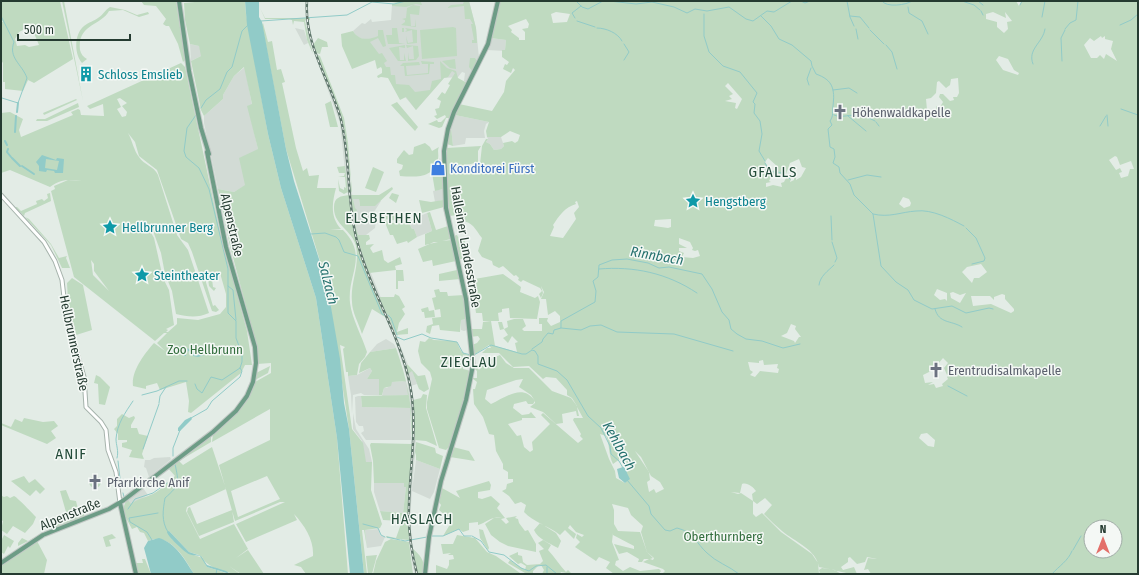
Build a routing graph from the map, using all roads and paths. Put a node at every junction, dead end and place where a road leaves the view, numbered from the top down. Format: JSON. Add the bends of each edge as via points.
{"nodes":[{"id":1,"x":180,"y":1,"type":"edge"},
{"id":2,"x":498,"y":1,"type":"edge"},
{"id":3,"x":1,"y":195,"type":"edge"},
{"id":4,"x":120,"y":503,"type":"junction"},
{"id":5,"x":1,"y":563,"type":"edge"},
{"id":6,"x":136,"y":574,"type":"edge"},
{"id":7,"x":425,"y":574,"type":"edge"}],
"edges":[{"from":1,"to":4,"type":"main road","name":"Alpenstraße","via":[[189,63],[226,247],[254,342],[256,363],[253,382],[236,411]]},
{"from":2,"to":7,"type":"main road","name":"Halleiner Landesstraße","via":[[488,44],[454,112],[443,156],[446,208],[466,299],[472,355],[469,388],[446,463],[429,536]]},
{"from":3,"to":4,"type":"street","name":"Hellbrunnerstraße","via":[[44,242],[55,261],[62,280],[66,315],[84,377],[86,407],[106,430]]},
{"from":4,"to":5,"type":"main road","name":"Alpenstraße","via":[[43,535]]},
{"from":4,"to":6,"type":"main road","via":[[122,522],[129,540]]}]}
